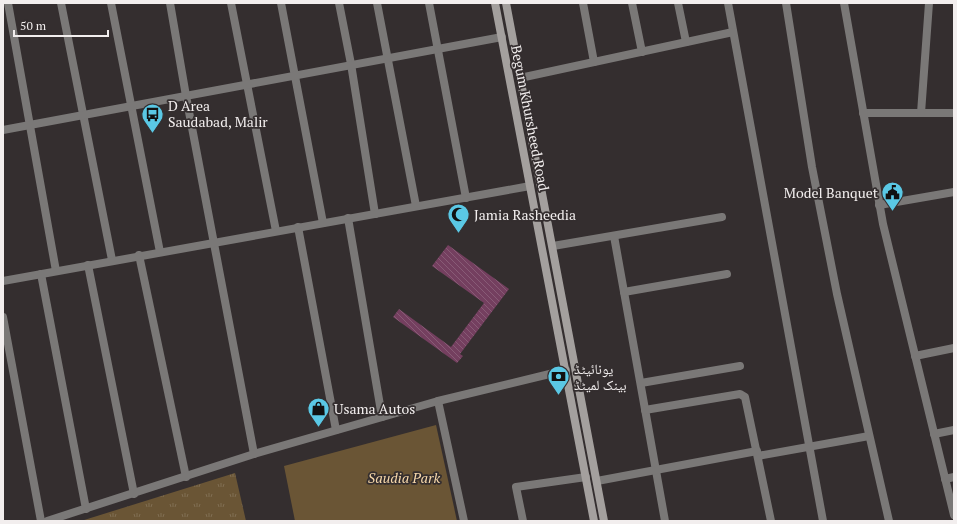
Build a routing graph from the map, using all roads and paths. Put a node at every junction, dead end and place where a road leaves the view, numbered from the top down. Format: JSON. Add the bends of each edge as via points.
{"nodes":[{"id":1,"x":8,"y":3,"type":"edge"},
{"id":2,"x":61,"y":3,"type":"edge"},
{"id":3,"x":111,"y":3,"type":"edge"},
{"id":4,"x":170,"y":3,"type":"edge"},
{"id":5,"x":231,"y":3,"type":"edge"},
{"id":6,"x":281,"y":3,"type":"edge"},
{"id":7,"x":339,"y":3,"type":"edge"},
{"id":8,"x":377,"y":3,"type":"edge"},
{"id":9,"x":429,"y":3,"type":"edge"},
{"id":10,"x":496,"y":3,"type":"edge"},
{"id":11,"x":506,"y":3,"type":"edge"},
{"id":12,"x":583,"y":3,"type":"edge"},
{"id":13,"x":632,"y":3,"type":"edge"},
{"id":14,"x":678,"y":3,"type":"edge"},
{"id":15,"x":728,"y":3,"type":"edge"},
{"id":16,"x":786,"y":3,"type":"edge"},
{"id":17,"x":844,"y":3,"type":"edge"},
{"id":18,"x":929,"y":3,"type":"edge"},
{"id":19,"x":734,"y":32,"type":"junction"},
{"id":20,"x":502,"y":37,"type":"junction"},
{"id":21,"x":686,"y":42,"type":"junction"},
{"id":22,"x":437,"y":49,"type":"junction"},
{"id":23,"x":642,"y":52,"type":"junction"},
{"id":24,"x":387,"y":58,"type":"junction"},
{"id":25,"x":594,"y":62,"type":"junction"},
{"id":26,"x":351,"y":64,"type":"junction"},
{"id":27,"x":294,"y":75,"type":"junction"},
{"id":28,"x":520,"y":78,"type":"junction"},
{"id":29,"x":247,"y":84,"type":"junction"},
{"id":30,"x":186,"y":96,"type":"junction"},
{"id":31,"x":131,"y":106,"type":"junction"},
{"id":32,"x":863,"y":113,"type":"junction"},
{"id":33,"x":921,"y":113,"type":"junction"},
{"id":34,"x":954,"y":113,"type":"edge"},
{"id":35,"x":83,"y":115,"type":"junction"},
{"id":36,"x":30,"y":125,"type":"junction"},
{"id":37,"x":3,"y":130,"type":"edge"},
{"id":38,"x":530,"y":186,"type":"junction"},
{"id":39,"x":954,"y":192,"type":"edge"},
{"id":40,"x":466,"y":198,"type":"junction"},
{"id":41,"x":544,"y":201,"type":"junction"},
{"id":42,"x":533,"y":203,"type":"junction"},
{"id":43,"x":879,"y":205,"type":"junction"},
{"id":44,"x":416,"y":206,"type":"junction"},
{"id":45,"x":375,"y":214,"type":"junction"},
{"id":46,"x":722,"y":217,"type":"dead end"},
{"id":47,"x":348,"y":218,"type":"junction"},
{"id":48,"x":323,"y":223,"type":"junction"},
{"id":49,"x":298,"y":227,"type":"junction"},
{"id":50,"x":276,"y":231,"type":"junction"},
{"id":51,"x":614,"y":236,"type":"junction"},
{"id":52,"x":214,"y":242,"type":"junction"},
{"id":53,"x":553,"y":246,"type":"junction"},
{"id":54,"x":160,"y":252,"type":"junction"},
{"id":55,"x":139,"y":255,"type":"junction"},
{"id":56,"x":112,"y":260,"type":"junction"},
{"id":57,"x":88,"y":265,"type":"junction"},
{"id":58,"x":56,"y":271,"type":"junction"},
{"id":59,"x":40,"y":274,"type":"junction"},
{"id":60,"x":727,"y":274,"type":"dead end"},
{"id":61,"x":3,"y":280,"type":"edge"},
{"id":62,"x":624,"y":292,"type":"junction"},
{"id":63,"x":3,"y":317,"type":"edge"},
{"id":64,"x":954,"y":348,"type":"edge"},
{"id":65,"x":915,"y":356,"type":"junction"},
{"id":66,"x":740,"y":366,"type":"dead end"},
{"id":67,"x":566,"y":370,"type":"junction"},
{"id":68,"x":641,"y":383,"type":"junction"},
{"id":69,"x":438,"y":401,"type":"junction"},
{"id":70,"x":645,"y":410,"type":"junction"},
{"id":71,"x":382,"y":417,"type":"junction"},
{"id":72,"x":336,"y":430,"type":"junction"},
{"id":73,"x":954,"y":430,"type":"edge"},
{"id":74,"x":934,"y":434,"type":"junction"},
{"id":75,"x":869,"y":436,"type":"junction"},
{"id":76,"x":809,"y":447,"type":"junction"},
{"id":77,"x":758,"y":453,"type":"junction"},
{"id":78,"x":254,"y":454,"type":"junction"},
{"id":79,"x":656,"y":470,"type":"junction"},
{"id":80,"x":186,"y":477,"type":"junction"},
{"id":81,"x":586,"y":477,"type":"junction"},
{"id":82,"x":954,"y":477,"type":"edge"},
{"id":83,"x":945,"y":479,"type":"junction"},
{"id":84,"x":597,"y":481,"type":"junction"},
{"id":85,"x":134,"y":494,"type":"junction"},
{"id":86,"x":86,"y":509,"type":"junction"},
{"id":87,"x":954,"y":515,"type":"edge"},
{"id":88,"x":41,"y":521,"type":"edge"},
{"id":89,"x":47,"y":521,"type":"edge"},
{"id":90,"x":464,"y":521,"type":"edge"},
{"id":91,"x":523,"y":521,"type":"edge"},
{"id":92,"x":594,"y":521,"type":"edge"},
{"id":93,"x":604,"y":521,"type":"edge"},
{"id":94,"x":665,"y":521,"type":"edge"},
{"id":95,"x":771,"y":521,"type":"edge"},
{"id":96,"x":823,"y":521,"type":"edge"},
{"id":97,"x":889,"y":521,"type":"edge"}],
"edges":[{"from":1,"to":36,"type":"street"},
{"from":2,"to":35,"type":"street"},
{"from":3,"to":31,"type":"street"},
{"from":4,"to":30,"type":"street"},
{"from":5,"to":29,"type":"street"},
{"from":6,"to":27,"type":"street"},
{"from":7,"to":26,"type":"street"},
{"from":8,"to":24,"type":"street"},
{"from":9,"to":22,"type":"street"},
{"from":10,"to":20,"type":"main road","name":"Begum Khursheed Road"},
{"from":11,"to":28,"type":"main road","name":"Begum Khursheed Road"},
{"from":12,"to":25,"type":"street"},
{"from":13,"to":23,"type":"street"},
{"from":14,"to":21,"type":"street"},
{"from":15,"to":19,"type":"street"},
{"from":16,"to":75,"type":"street","via":[[812,167]]},
{"from":17,"to":32,"type":"street"},
{"from":18,"to":33,"type":"street"},
{"from":19,"to":21,"type":"street"},
{"from":19,"to":76,"type":"street"},
{"from":20,"to":22,"type":"street"},
{"from":20,"to":38,"type":"main road","name":"Begum Khursheed Road"},
{"from":21,"to":23,"type":"street"},
{"from":22,"to":24,"type":"street"},
{"from":22,"to":40,"type":"street"},
{"from":23,"to":25,"type":"street"},
{"from":24,"to":26,"type":"street"},
{"from":24,"to":44,"type":"street"},
{"from":25,"to":28,"type":"street"},
{"from":26,"to":27,"type":"street"},
{"from":26,"to":45,"type":"street"},
{"from":27,"to":29,"type":"street"},
{"from":27,"to":48,"type":"street"},
{"from":28,"to":41,"type":"main road","name":"Begum Khursheed Road"},
{"from":29,"to":30,"type":"street"},
{"from":29,"to":50,"type":"street"},
{"from":30,"to":31,"type":"street"},
{"from":30,"to":52,"type":"street"},
{"from":31,"to":35,"type":"street"},
{"from":31,"to":54,"type":"street"},
{"from":32,"to":33,"type":"street"},
{"from":32,"to":43,"type":"street"},
{"from":33,"to":34,"type":"street"},
{"from":35,"to":36,"type":"street"},
{"from":35,"to":56,"type":"street"},
{"from":36,"to":37,"type":"street"},
{"from":36,"to":58,"type":"street"},
{"from":38,"to":40,"type":"street"},
{"from":38,"to":42,"type":"main road","name":"Begum Khursheed Road"},
{"from":39,"to":43,"type":"street"},
{"from":40,"to":44,"type":"street"},
{"from":41,"to":42,"type":"street"},
{"from":41,"to":53,"type":"main road","name":"Begum Khursheed Road"},
{"from":42,"to":67,"type":"main road","name":"Begum Khursheed Road"},
{"from":43,"to":65,"type":"street"},
{"from":44,"to":45,"type":"street"},
{"from":45,"to":47,"type":"street"},
{"from":46,"to":51,"type":"street"},
{"from":47,"to":48,"type":"street"},
{"from":47,"to":71,"type":"street"},
{"from":48,"to":49,"type":"street"},
{"from":49,"to":50,"type":"street"},
{"from":49,"to":72,"type":"street"},
{"from":50,"to":52,"type":"street"},
{"from":51,"to":53,"type":"street"},
{"from":51,"to":62,"type":"street"},
{"from":52,"to":54,"type":"street"},
{"from":52,"to":78,"type":"street"},
{"from":53,"to":84,"type":"main road","name":"Begum Khursheed Road"},
{"from":54,"to":55,"type":"street"},
{"from":55,"to":56,"type":"street"},
{"from":55,"to":80,"type":"street"},
{"from":56,"to":57,"type":"street"},
{"from":57,"to":58,"type":"street"},
{"from":57,"to":85,"type":"street"},
{"from":58,"to":59,"type":"street"},
{"from":59,"to":61,"type":"street"},
{"from":59,"to":86,"type":"street"},
{"from":60,"to":62,"type":"street"},
{"from":62,"to":68,"type":"street"},
{"from":63,"to":88,"type":"street"},
{"from":64,"to":65,"type":"street"},
{"from":65,"to":74,"type":"street"},
{"from":66,"to":68,"type":"street"},
{"from":67,"to":69,"type":"street"},
{"from":67,"to":81,"type":"main road","name":"Begum Khursheed Road"},
{"from":68,"to":70,"type":"street"},
{"from":69,"to":71,"type":"street"},
{"from":69,"to":90,"type":"street"},
{"from":70,"to":77,"type":"street","via":[[743,395],[747,399]]},
{"from":70,"to":79,"type":"street"},
{"from":71,"to":72,"type":"street"},
{"from":72,"to":78,"type":"street"},
{"from":73,"to":74,"type":"street"},
{"from":74,"to":83,"type":"street"},
{"from":75,"to":76,"type":"street"},
{"from":75,"to":97,"type":"street"},
{"from":76,"to":77,"type":"street"},
{"from":76,"to":96,"type":"street"},
{"from":77,"to":79,"type":"street"},
{"from":77,"to":95,"type":"street"},
{"from":78,"to":80,"type":"street"},
{"from":79,"to":84,"type":"street"},
{"from":79,"to":94,"type":"street"},
{"from":80,"to":85,"type":"street"},
{"from":81,"to":91,"type":"street","via":[[516,488]]},
{"from":81,"to":92,"type":"main road","name":"Begum Khursheed Road"},
{"from":82,"to":83,"type":"street"},
{"from":83,"to":87,"type":"street"},
{"from":84,"to":93,"type":"main road","name":"Begum Khursheed Road"},
{"from":85,"to":86,"type":"street"},
{"from":86,"to":89,"type":"street"}]}
